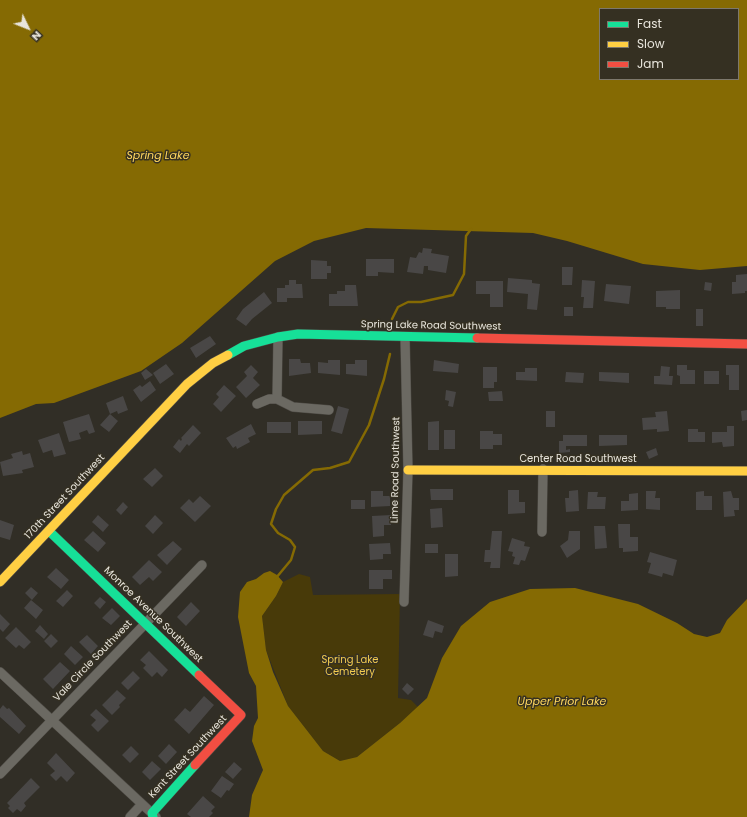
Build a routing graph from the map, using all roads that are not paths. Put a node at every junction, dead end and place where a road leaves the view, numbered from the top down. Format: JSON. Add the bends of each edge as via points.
{"nodes":[{"id":1,"x":278,"y":337,"type":"junction"},
{"id":2,"x":405,"y":337,"type":"junction"},
{"id":3,"x":747,"y":344,"type":"edge"},
{"id":4,"x":277,"y":399,"type":"junction"},
{"id":5,"x":257,"y":404,"type":"dead end"},
{"id":6,"x":329,"y":410,"type":"dead end"},
{"id":7,"x":146,"y":427,"type":"joint"},
{"id":8,"x":543,"y":469,"type":"junction"},
{"id":9,"x":408,"y":470,"type":"junction"},
{"id":10,"x":747,"y":471,"type":"edge"},
{"id":11,"x":49,"y":531,"type":"junction"},
{"id":12,"x":542,"y":532,"type":"dead end"},
{"id":13,"x":202,"y":565,"type":"dead end"},
{"id":14,"x":1,"y":579,"type":"edge"},
{"id":15,"x":404,"y":602,"type":"dead end"},
{"id":16,"x":145,"y":623,"type":"junction"},
{"id":17,"x":0,"y":672,"type":"edge"},
{"id":18,"x":241,"y":716,"type":"joint"},
{"id":19,"x":52,"y":720,"type":"junction"},
{"id":20,"x":0,"y":774,"type":"edge"},
{"id":21,"x":142,"y":804,"type":"junction"},
{"id":22,"x":154,"y":816,"type":"edge"},
{"id":23,"x":130,"y":817,"type":"edge"}],
"edges":[{"from":1,"to":2,"type":"street","name":"Spring Lake Road Southwest","via":[[298,334]]},
{"from":1,"to":4,"type":"street"},
{"from":1,"to":7,"type":"street","name":"Spring Lake Road Southwest","via":[[244,346],[213,363],[187,384]]},
{"from":2,"to":3,"type":"street","name":"Spring Lake Road Southwest"},
{"from":2,"to":9,"type":"street","name":"Lime Road Southwest"},
{"from":4,"to":5,"type":"street"},
{"from":4,"to":6,"type":"street","via":[[293,407]]},
{"from":7,"to":11,"type":"street","name":"170th Street Southwest"},
{"from":8,"to":9,"type":"street","name":"Center Road Southwest"},
{"from":8,"to":10,"type":"street","name":"Center Road Southwest"},
{"from":8,"to":12,"type":"street"},
{"from":9,"to":15,"type":"street","name":"Lime Road Southwest"},
{"from":11,"to":14,"type":"street","name":"170th Street Southwest"},
{"from":11,"to":16,"type":"street","name":"Monroe Avenue Southwest"},
{"from":13,"to":16,"type":"street","name":"Vale Circle Southwest"},
{"from":16,"to":18,"type":"street","name":"Monroe Avenue Southwest"},
{"from":16,"to":19,"type":"street","name":"Vale Circle Southwest"},
{"from":17,"to":19,"type":"street"},
{"from":18,"to":22,"type":"street","name":"Kent Street Southwest"},
{"from":19,"to":20,"type":"street","name":"Vale Circle Southwest"},
{"from":19,"to":21,"type":"street"},
{"from":21,"to":22,"type":"street"},
{"from":21,"to":23,"type":"street","name":"Kent Street Southwest"}]}
